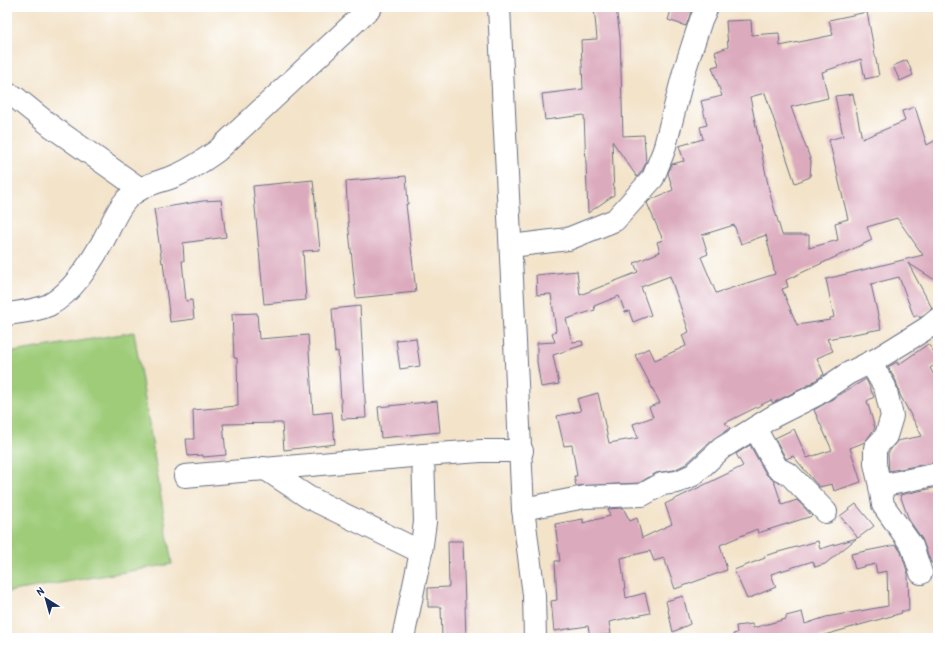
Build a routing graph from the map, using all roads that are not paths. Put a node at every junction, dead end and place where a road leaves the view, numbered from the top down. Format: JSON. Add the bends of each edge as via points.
{"nodes":[{"id":1,"x":371,"y":7,"type":"edge"},
{"id":2,"x":499,"y":7,"type":"edge"},
{"id":3,"x":707,"y":7,"type":"edge"},
{"id":4,"x":7,"y":94,"type":"edge"},
{"id":5,"x":139,"y":188,"type":"junction"},
{"id":6,"x":511,"y":246,"type":"junction"},
{"id":7,"x":7,"y":314,"type":"edge"},
{"id":8,"x":938,"y":319,"type":"edge"},
{"id":9,"x":870,"y":362,"type":"junction"},
{"id":10,"x":755,"y":428,"type":"junction"},
{"id":11,"x":522,"y":451,"type":"junction"},
{"id":12,"x":423,"y":455,"type":"junction"},
{"id":13,"x":264,"y":468,"type":"junction"},
{"id":14,"x":938,"y":474,"type":"edge"},
{"id":15,"x":185,"y":476,"type":"dead end"},
{"id":16,"x":880,"y":486,"type":"junction"},
{"id":17,"x":523,"y":509,"type":"junction"},
{"id":18,"x":826,"y":512,"type":"dead end"},
{"id":19,"x":421,"y":552,"type":"junction"},
{"id":20,"x":921,"y":573,"type":"dead end"},
{"id":21,"x":402,"y":638,"type":"edge"},
{"id":22,"x":535,"y":638,"type":"edge"}],
"edges":[{"from":1,"to":5,"type":"street","via":[[217,151],[197,165],[174,176]]},
{"from":2,"to":6,"type":"street"},
{"from":3,"to":6,"type":"street","via":[[700,20],[664,150],[653,178],[615,220],[568,239]]},
{"from":4,"to":5,"type":"street","via":[[15,97],[51,126]]},
{"from":5,"to":7,"type":"street","via":[[125,200],[99,248],[80,277],[65,293],[49,305]]},
{"from":6,"to":11,"type":"street"},
{"from":8,"to":9,"type":"street"},
{"from":9,"to":10,"type":"street"},
{"from":9,"to":16,"type":"street","via":[[885,387],[892,416],[886,436],[875,448],[874,464]]},
{"from":10,"to":17,"type":"street","via":[[722,448],[693,475],[677,482],[662,484],[642,494],[585,497]]},
{"from":10,"to":18,"type":"street","via":[[777,468],[789,474]]},
{"from":11,"to":12,"type":"street"},
{"from":11,"to":17,"type":"street"},
{"from":12,"to":13,"type":"street"},
{"from":12,"to":19,"type":"street","via":[[425,522]]},
{"from":13,"to":15,"type":"street"},
{"from":13,"to":19,"type":"street","via":[[308,497]]},
{"from":14,"to":16,"type":"street"},
{"from":16,"to":20,"type":"street","via":[[883,505],[912,546]]},
{"from":17,"to":22,"type":"street","via":[[534,595]]},
{"from":19,"to":21,"type":"street"}]}
